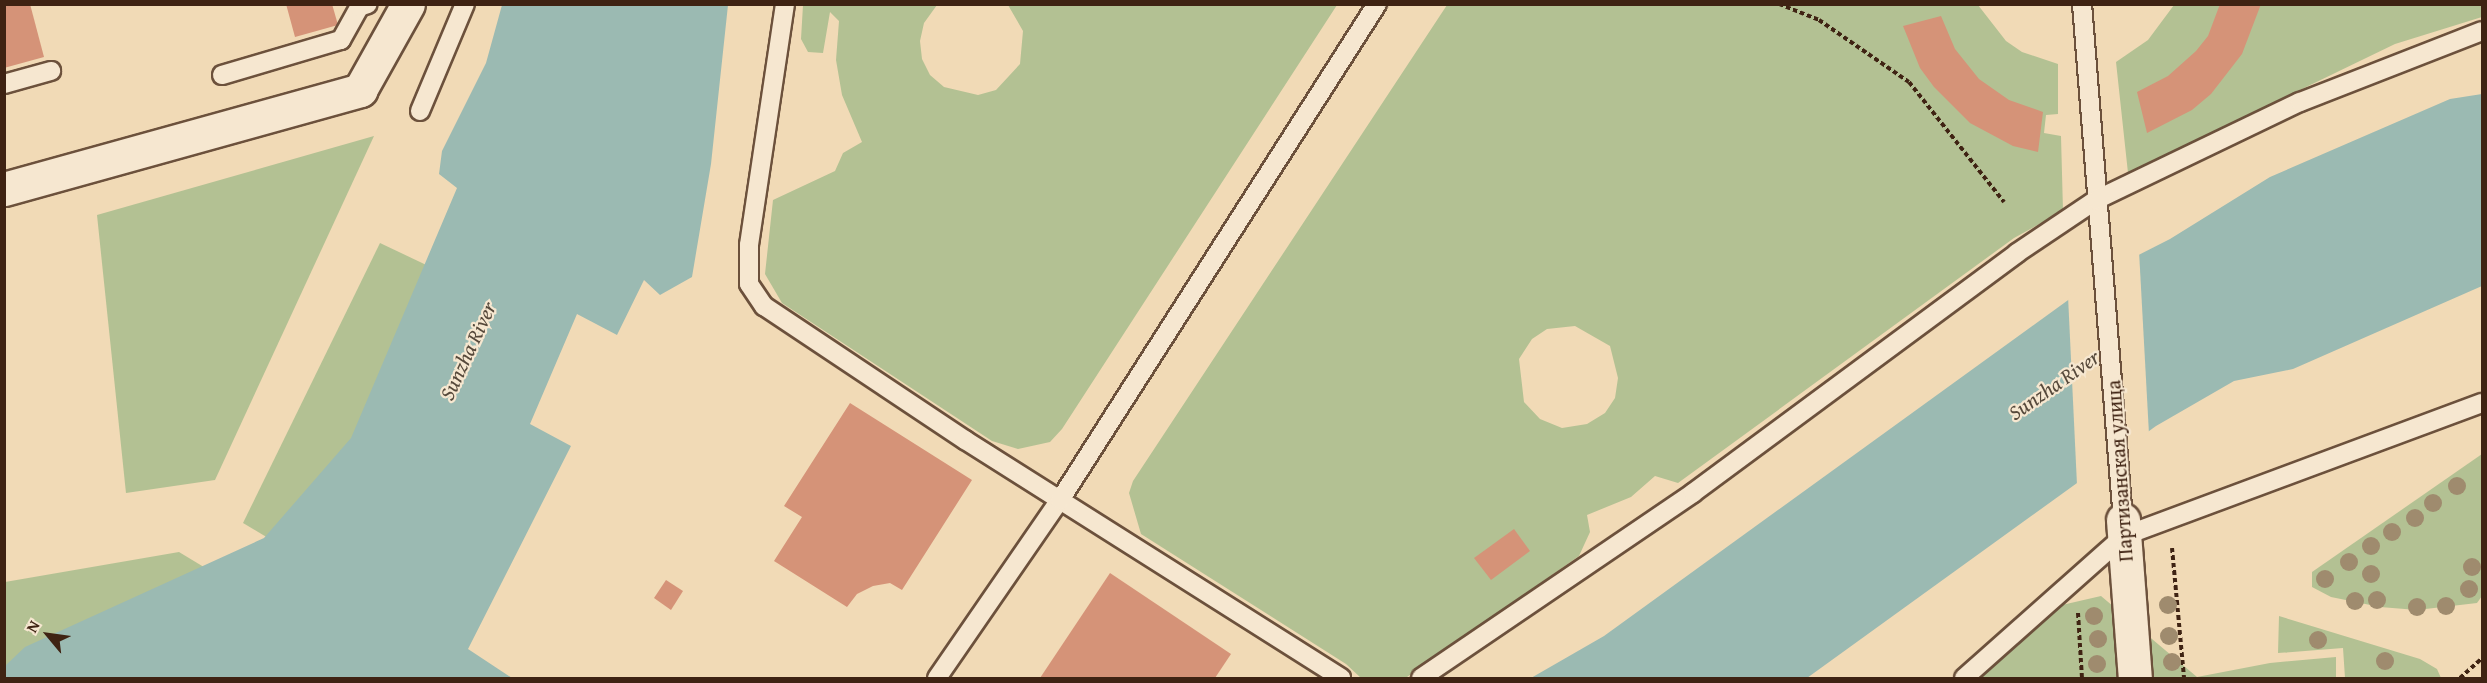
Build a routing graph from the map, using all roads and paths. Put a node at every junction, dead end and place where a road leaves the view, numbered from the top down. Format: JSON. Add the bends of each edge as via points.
{"nodes":[{"id":1,"x":368,"y":4,"type":"edge"},
{"id":2,"x":408,"y":4,"type":"edge"},
{"id":3,"x":465,"y":4,"type":"edge"},
{"id":4,"x":785,"y":4,"type":"edge"},
{"id":5,"x":1377,"y":4,"type":"edge"},
{"id":6,"x":1779,"y":4,"type":"edge"},
{"id":7,"x":2082,"y":4,"type":"edge"},
{"id":8,"x":2482,"y":32,"type":"edge"},
{"id":9,"x":51,"y":71,"type":"dead end"},
{"id":10,"x":222,"y":75,"type":"dead end"},
{"id":11,"x":4,"y":84,"type":"edge"},
{"id":12,"x":420,"y":111,"type":"dead end"},
{"id":13,"x":4,"y":189,"type":"edge"},
{"id":14,"x":2096,"y":200,"type":"junction"},
{"id":15,"x":2004,"y":202,"type":"dead end"},
{"id":16,"x":2482,"y":403,"type":"edge"},
{"id":17,"x":1060,"y":500,"type":"junction"},
{"id":18,"x":2170,"y":520,"type":"junction"},
{"id":19,"x":2123,"y":528,"type":"junction"},
{"id":20,"x":2076,"y":582,"type":"junction"},
{"id":21,"x":2482,"y":658,"type":"edge"},
{"id":22,"x":937,"y":678,"type":"edge"},
{"id":23,"x":1341,"y":678,"type":"edge"},
{"id":24,"x":1420,"y":678,"type":"edge"},
{"id":25,"x":1964,"y":678,"type":"edge"},
{"id":26,"x":2082,"y":678,"type":"edge"},
{"id":27,"x":2135,"y":678,"type":"edge"},
{"id":28,"x":2184,"y":678,"type":"edge"},
{"id":29,"x":2460,"y":678,"type":"edge"}],
"edges":[{"from":1,"to":10,"type":"lane","via":[[359,7],[341,40]]},
{"from":2,"to":13,"type":"street","via":[[360,90]]},
{"from":3,"to":12,"type":"lane"},
{"from":4,"to":17,"type":"lane","via":[[755,195],[749,284],[764,306]]},
{"from":5,"to":17,"type":"lane"},
{"from":6,"to":15,"type":"path","via":[[1819,20],[1909,82]]},
{"from":7,"to":14,"type":"lane","name":"Партизанская улица"},
{"from":8,"to":14,"type":"lane","via":[[2300,102]]},
{"from":9,"to":11,"type":"lane"},
{"from":14,"to":19,"type":"lane","name":"Партизанская улица"},
{"from":14,"to":24,"type":"lane","via":[[2017,253],[1693,493]]},
{"from":16,"to":18,"type":"lane"},
{"from":17,"to":22,"type":"lane"},
{"from":17,"to":23,"type":"lane"},
{"from":18,"to":19,"type":"lane"},
{"from":18,"to":28,"type":"path"},
{"from":19,"to":20,"type":"lane"},
{"from":19,"to":27,"type":"street","name":"Партизанская улица"},
{"from":20,"to":25,"type":"lane","via":[[1987,654]]},
{"from":20,"to":26,"type":"path"},
{"from":21,"to":29,"type":"path"}]}
